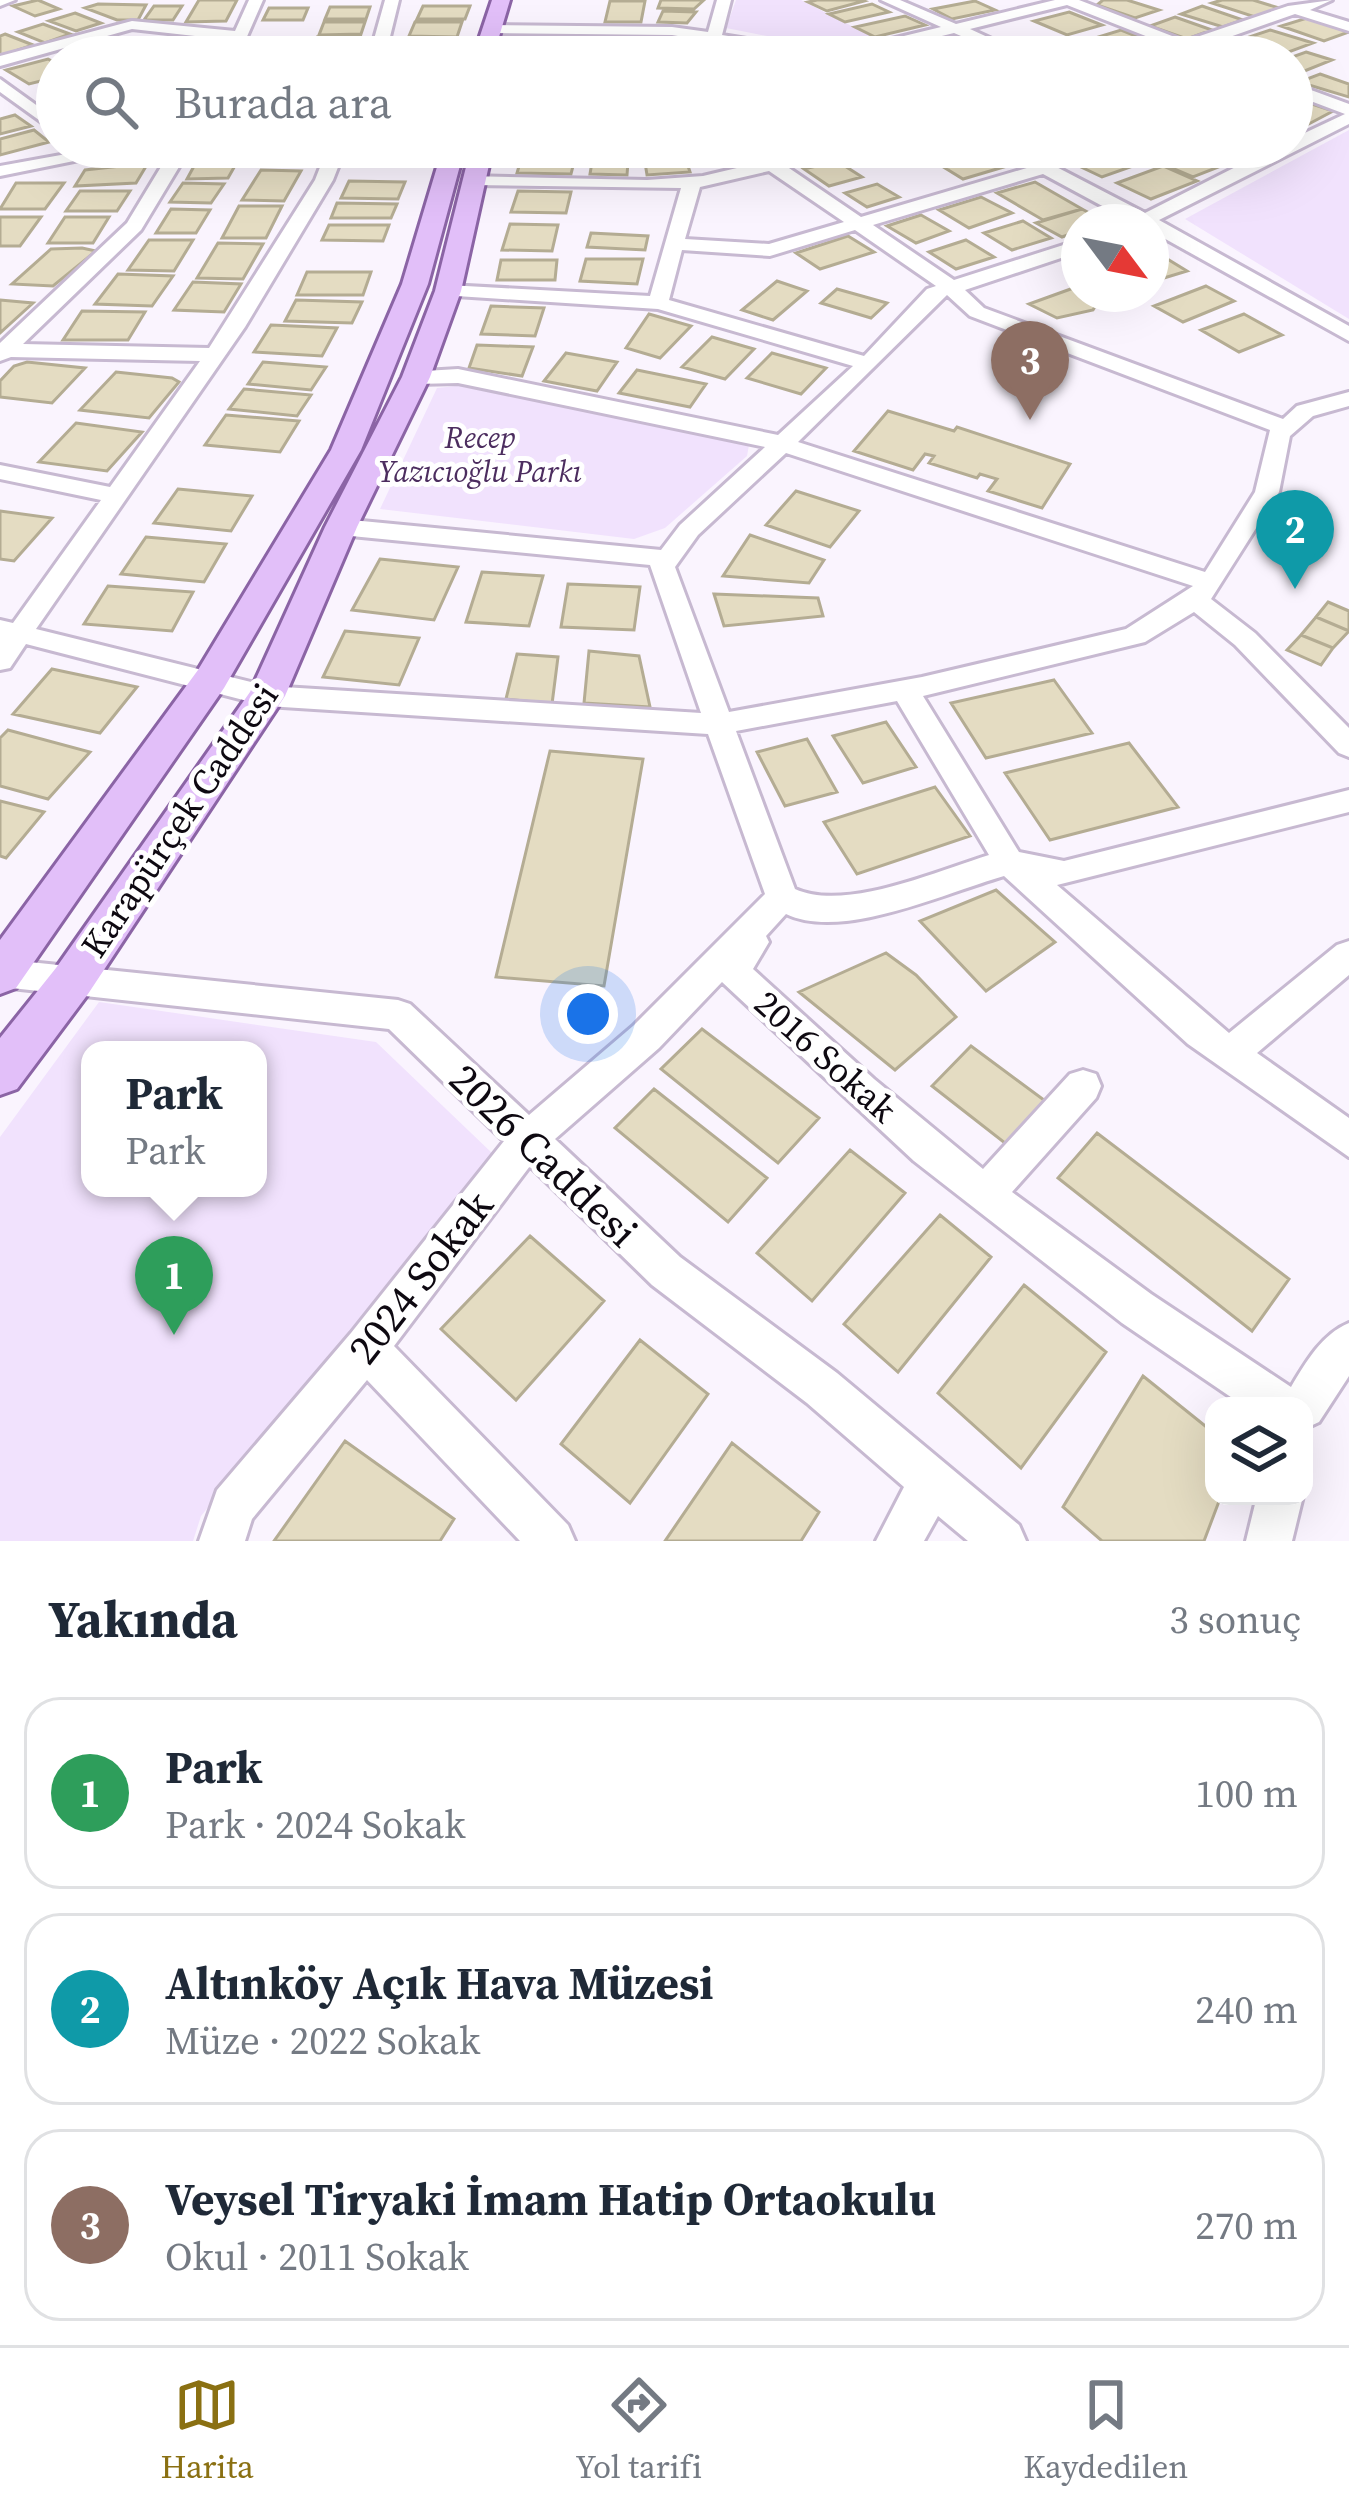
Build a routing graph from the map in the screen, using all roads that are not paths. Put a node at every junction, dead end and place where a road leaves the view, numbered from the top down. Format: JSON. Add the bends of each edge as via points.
{"nodes":[{"id":1,"x":256,"y":0,"type":"edge"},
{"id":2,"x":392,"y":0,"type":"edge"},
{"id":3,"x":501,"y":0,"type":"edge"},
{"id":4,"x":724,"y":0,"type":"edge"},
{"id":5,"x":888,"y":0,"type":"edge"},
{"id":6,"x":1068,"y":0,"type":"edge"},
{"id":7,"x":1264,"y":0,"type":"edge"},
{"id":8,"x":1325,"y":0,"type":"edge"},
{"id":9,"x":1299,"y":11,"type":"junction"},
{"id":10,"x":518,"y":21,"type":"junction"},
{"id":11,"x":1349,"y":27,"type":"edge"},
{"id":12,"x":493,"y":28,"type":"junction"},
{"id":13,"x":954,"y":28,"type":"junction"},
{"id":14,"x":93,"y":36,"type":"edge"},
{"id":15,"x":239,"y":36,"type":"joint"},
{"id":16,"x":383,"y":36,"type":"edge"},
{"id":17,"x":490,"y":36,"type":"edge"},
{"id":18,"x":513,"y":36,"type":"edge"},
{"id":19,"x":714,"y":36,"type":"joint"},
{"id":20,"x":921,"y":36,"type":"edge"},
{"id":21,"x":973,"y":36,"type":"edge"},
{"id":22,"x":1158,"y":36,"type":"edge"},
{"id":23,"x":1216,"y":36,"type":"edge"},
{"id":24,"x":36,"y":52,"type":"edge"},
{"id":25,"x":0,"y":62,"type":"edge"},
{"id":26,"x":0,"y":85,"type":"edge"},
{"id":27,"x":1313,"y":98,"type":"edge"},
{"id":28,"x":36,"y":112,"type":"edge"},
{"id":29,"x":1349,"y":114,"type":"edge"},
{"id":30,"x":1313,"y":134,"type":"edge"},
{"id":31,"x":36,"y":163,"type":"edge"},
{"id":32,"x":169,"y":168,"type":"edge"},
{"id":33,"x":329,"y":168,"type":"edge"},
{"id":34,"x":448,"y":168,"type":"edge"},
{"id":35,"x":477,"y":168,"type":"edge"},
{"id":36,"x":526,"y":168,"type":"edge"},
{"id":37,"x":753,"y":168,"type":"edge"},
{"id":38,"x":777,"y":168,"type":"edge"},
{"id":39,"x":1045,"y":168,"type":"joint"},
{"id":40,"x":1248,"y":168,"type":"edge"},
{"id":41,"x":0,"y":171,"type":"edge"},
{"id":42,"x":692,"y":182,"type":"junction"},
{"id":43,"x":1113,"y":204,"type":"edge"},
{"id":44,"x":1169,"y":210,"type":"edge"},
{"id":45,"x":860,"y":225,"type":"junction"},
{"id":46,"x":1169,"y":234,"type":"edge"},
{"id":47,"x":676,"y":244,"type":"junction"},
{"id":48,"x":1061,"y":252,"type":"edge"},
{"id":49,"x":949,"y":286,"type":"junction"},
{"id":50,"x":448,"y":291,"type":"junction"},
{"id":51,"x":658,"y":303,"type":"junction"},
{"id":52,"x":1349,"y":334,"type":"edge"},
{"id":53,"x":2,"y":352,"type":"edge"},
{"id":54,"x":215,"y":355,"type":"junction"},
{"id":55,"x":868,"y":364,"type":"junction"},
{"id":56,"x":416,"y":377,"type":"junction"},
{"id":57,"x":1349,"y":399,"type":"edge"},
{"id":58,"x":1286,"y":428,"type":"junction"},
{"id":59,"x":782,"y":446,"type":"junction"},
{"id":60,"x":0,"y":472,"type":"edge"},
{"id":61,"x":116,"y":496,"type":"junction"},
{"id":62,"x":341,"y":527,"type":"junction"},
{"id":63,"x":668,"y":559,"type":"junction"},
{"id":64,"x":1203,"y":591,"type":"junction"},
{"id":65,"x":10,"y":633,"type":"edge"},
{"id":66,"x":0,"y":661,"type":"edge"},
{"id":67,"x":211,"y":679,"type":"junction"},
{"id":68,"x":905,"y":690,"type":"junction"},
{"id":69,"x":267,"y":696,"type":"junction"},
{"id":70,"x":716,"y":724,"type":"junction"},
{"id":71,"x":1349,"y":746,"type":"edge"},
{"id":72,"x":1349,"y":802,"type":"edge"},
{"id":73,"x":1009,"y":862,"type":"junction"},
{"id":74,"x":782,"y":897,"type":"junction"},
{"id":75,"x":1349,"y":955,"type":"edge"},
{"id":76,"x":1,"y":974,"type":"edge"},
{"id":77,"x":72,"y":981,"type":"junction"},
{"id":78,"x":1230,"y":1054,"type":"junction"},
{"id":79,"x":0,"y":1074,"type":"edge"},
{"id":80,"x":1083,"y":1086,"type":"dead end"},
{"id":81,"x":528,"y":1139,"type":"junction"},
{"id":82,"x":1349,"y":1141,"type":"edge"},
{"id":83,"x":985,"y":1194,"type":"junction"},
{"id":84,"x":1349,"y":1344,"type":"edge"},
{"id":85,"x":366,"y":1348,"type":"junction"},
{"id":86,"x":1268,"y":1397,"type":"edge"},
{"id":87,"x":1309,"y":1397,"type":"edge"},
{"id":88,"x":931,"y":1484,"type":"junction"},
{"id":89,"x":1278,"y":1505,"type":"edge"},
{"id":90,"x":222,"y":1541,"type":"edge"},
{"id":91,"x":552,"y":1541,"type":"edge"},
{"id":92,"x":899,"y":1541,"type":"edge"},
{"id":93,"x":1003,"y":1541,"type":"edge"},
{"id":94,"x":1269,"y":1541,"type":"edge"}],
"edges":[{"from":1,"to":15,"type":"street"},
{"from":2,"to":16,"type":"street"},
{"from":3,"to":12,"type":"main road"},
{"from":4,"to":19,"type":"street"},
{"from":5,"to":13,"type":"street"},
{"from":6,"to":13,"type":"street"},
{"from":6,"to":22,"type":"street"},
{"from":7,"to":9,"type":"street"},
{"from":8,"to":9,"type":"street"},
{"from":9,"to":11,"type":"street"},
{"from":9,"to":23,"type":"street"},
{"from":10,"to":12,"type":"street"},
{"from":10,"to":18,"type":"main road"},
{"from":10,"to":19,"type":"street","via":[[610,36]]},
{"from":12,"to":17,"type":"main road"},
{"from":13,"to":20,"type":"street"},
{"from":13,"to":21,"type":"street"},
{"from":14,"to":15,"type":"street","via":[[132,25]]},
{"from":24,"to":25,"type":"street"},
{"from":26,"to":28,"type":"street"},
{"from":27,"to":29,"type":"street"},
{"from":29,"to":30,"type":"street"},
{"from":31,"to":41,"type":"street"},
{"from":32,"to":53,"type":"street","via":[[134,226]]},
{"from":33,"to":54,"type":"street"},
{"from":34,"to":67,"type":"main road","name":"Karapürçek Caddesi","via":[[415,284],[346,450]]},
{"from":35,"to":50,"type":"main road","name":"Karapürçek Caddesi"},
{"from":36,"to":42,"type":"street"},
{"from":37,"to":42,"type":"street"},
{"from":38,"to":45,"type":"street"},
{"from":39,"to":43,"type":"street"},
{"from":39,"to":45,"type":"street"},
{"from":40,"to":44,"type":"street"},
{"from":42,"to":47,"type":"street"},
{"from":45,"to":47,"type":"street","via":[[770,250]]},
{"from":45,"to":49,"type":"street"},
{"from":46,"to":52,"type":"street"},
{"from":47,"to":51,"type":"street"},
{"from":48,"to":49,"type":"street"},
{"from":49,"to":55,"type":"street"},
{"from":49,"to":58,"type":"street","via":[[977,312]]},
{"from":50,"to":51,"type":"street"},
{"from":50,"to":56,"type":"main road","name":"Karapürçek Caddesi"},
{"from":51,"to":55,"type":"street"},
{"from":53,"to":54,"type":"street"},
{"from":54,"to":61,"type":"street"},
{"from":55,"to":59,"type":"street"},
{"from":56,"to":59,"type":"street","via":[[458,376]]},
{"from":56,"to":62,"type":"main road","name":"Karapürçek Caddesi"},
{"from":57,"to":58,"type":"street","via":[[1305,411]]},
{"from":58,"to":64,"type":"street","via":[[1267,492]]},
{"from":59,"to":63,"type":"street"},
{"from":59,"to":64,"type":"street"},
{"from":60,"to":61,"type":"street"},
{"from":61,"to":65,"type":"street"},
{"from":62,"to":63,"type":"street"},
{"from":62,"to":69,"type":"main road","name":"Karapürçek Caddesi"},
{"from":63,"to":70,"type":"street","via":[[662,567]]},
{"from":64,"to":68,"type":"street","via":[[1136,636]]},
{"from":64,"to":71,"type":"street"},
{"from":65,"to":66,"type":"street"},
{"from":65,"to":67,"type":"street"},
{"from":67,"to":69,"type":"street"},
{"from":67,"to":76,"type":"main road","name":"Karapürçek Caddesi"},
{"from":68,"to":70,"type":"street"},
{"from":68,"to":73,"type":"street"},
{"from":69,"to":70,"type":"street"},
{"from":69,"to":77,"type":"main road","name":"Karapürçek Caddesi"},
{"from":70,"to":74,"type":"street"},
{"from":72,"to":73,"type":"street","via":[[1064,874]]},
{"from":73,"to":74,"type":"street","via":[[849,909],[811,911]]},
{"from":73,"to":78,"type":"street"},
{"from":74,"to":81,"type":"street","name":"2024 Sokak","via":[[646,1036]]},
{"from":74,"to":83,"type":"street","name":"2016 Sokak","via":[[734,971]]},
{"from":75,"to":78,"type":"street"},
{"from":76,"to":77,"type":"street","name":"2026 Caddesi"},
{"from":77,"to":79,"type":"main road","name":"Karapürçek Caddesi"},
{"from":77,"to":81,"type":"street","name":"2026 Caddesi","via":[[398,1015]]},
{"from":78,"to":82,"type":"street"},
{"from":80,"to":83,"type":"street"},
{"from":81,"to":85,"type":"street","name":"2024 Sokak"},
{"from":81,"to":88,"type":"street","name":"2026 Caddesi","via":[[666,1271],[822,1388]]},
{"from":83,"to":86,"type":"street","name":"2016 Sokak"},
{"from":84,"to":87,"type":"street"},
{"from":85,"to":90,"type":"street","name":"2024 Sokak","via":[[233,1506]]},
{"from":85,"to":91,"type":"street"},
{"from":88,"to":92,"type":"street"},
{"from":88,"to":93,"type":"street","name":"2026 Caddesi"},
{"from":89,"to":94,"type":"street"}]}
